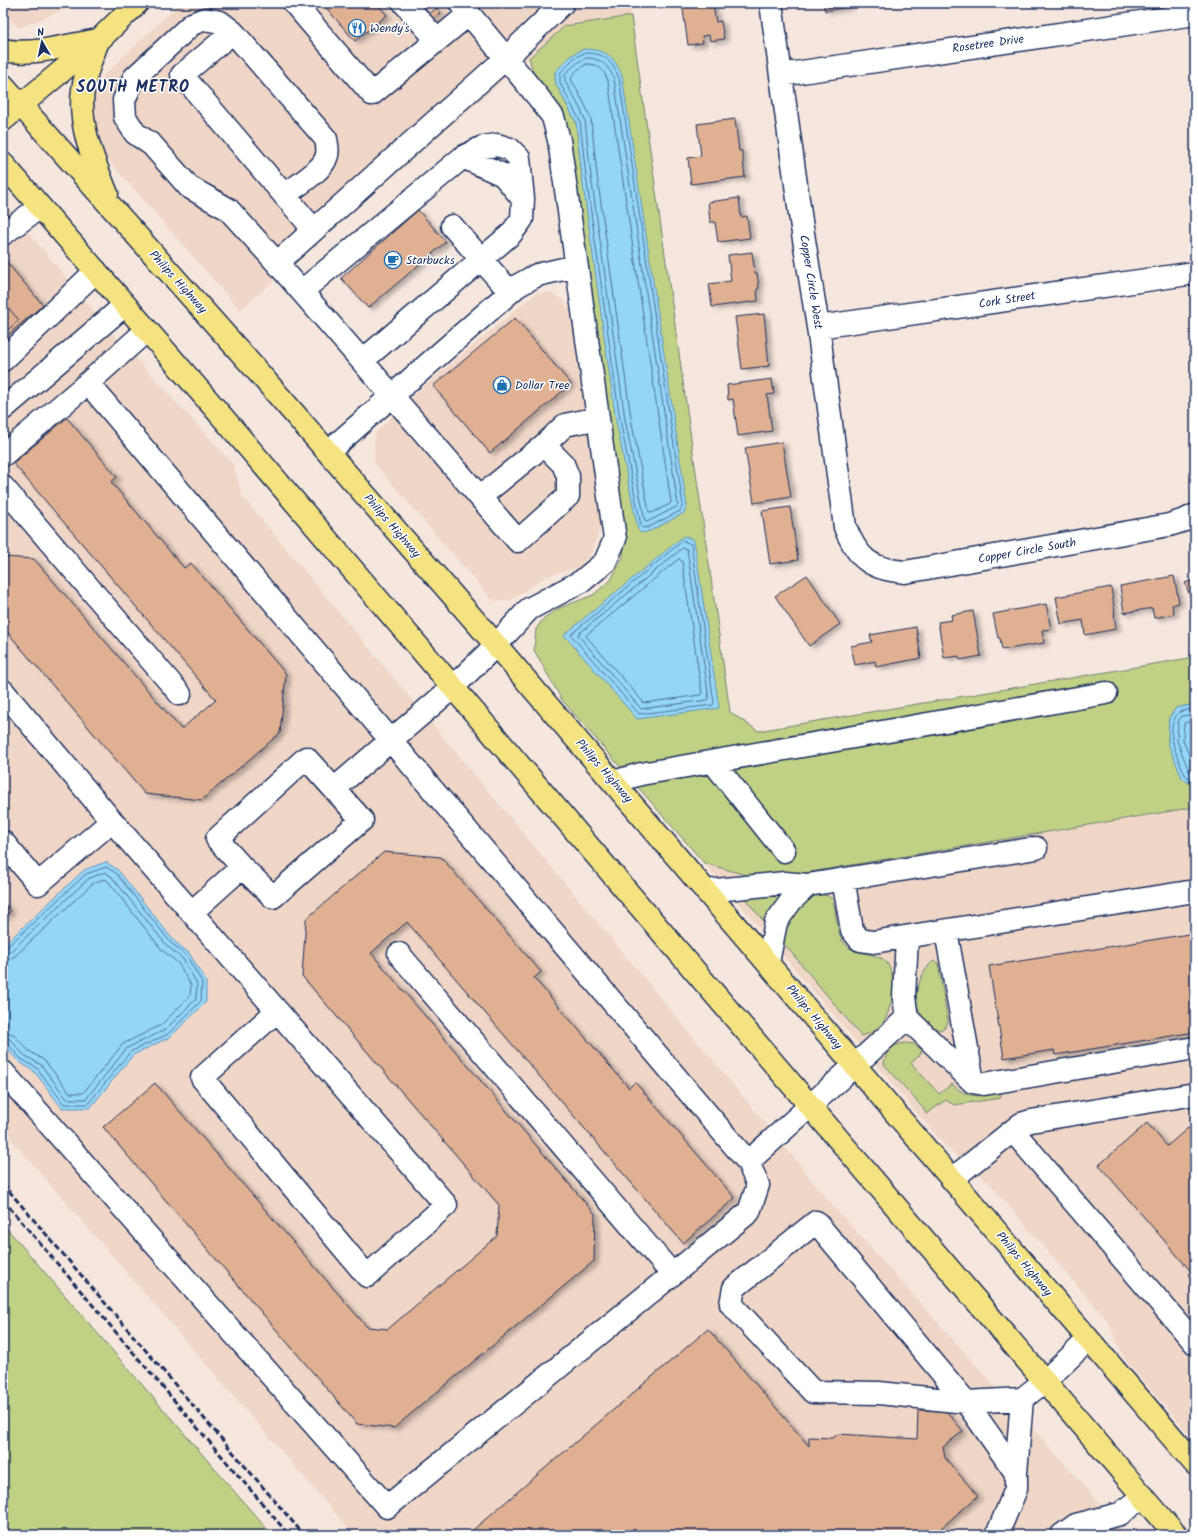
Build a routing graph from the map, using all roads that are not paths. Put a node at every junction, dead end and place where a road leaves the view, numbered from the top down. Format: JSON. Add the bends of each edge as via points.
{"nodes":[{"id":1,"x":137,"y":3,"type":"edge"},
{"id":2,"x":294,"y":3,"type":"edge"},
{"id":3,"x":404,"y":3,"type":"edge"},
{"id":4,"x":563,"y":3,"type":"edge"},
{"id":5,"x":771,"y":3,"type":"edge"},
{"id":6,"x":464,"y":9,"type":"edge"},
{"id":7,"x":1195,"y":14,"type":"edge"},
{"id":8,"x":233,"y":32,"type":"junction"},
{"id":9,"x":99,"y":40,"type":"junction"},
{"id":10,"x":437,"y":40,"type":"junction"},
{"id":11,"x":3,"y":50,"type":"edge"},
{"id":12,"x":506,"y":58,"type":"junction"},
{"id":13,"x":781,"y":75,"type":"junction"},
{"id":14,"x":3,"y":85,"type":"edge"},
{"id":15,"x":21,"y":104,"type":"junction"},
{"id":16,"x":3,"y":120,"type":"edge"},
{"id":17,"x":3,"y":164,"type":"edge"},
{"id":18,"x":285,"y":195,"type":"junction"},
{"id":19,"x":40,"y":207,"type":"junction"},
{"id":20,"x":114,"y":209,"type":"junction"},
{"id":21,"x":452,"y":226,"type":"dead end"},
{"id":22,"x":314,"y":230,"type":"junction"},
{"id":23,"x":3,"y":234,"type":"edge"},
{"id":24,"x":482,"y":259,"type":"junction"},
{"id":25,"x":277,"y":263,"type":"junction"},
{"id":26,"x":576,"y":266,"type":"junction"},
{"id":27,"x":96,"y":271,"type":"junction"},
{"id":28,"x":1195,"y":273,"type":"edge"},
{"id":29,"x":302,"y":291,"type":"junction"},
{"id":30,"x":510,"y":292,"type":"junction"},
{"id":31,"x":125,"y":305,"type":"junction"},
{"id":32,"x":818,"y":327,"type":"junction"},
{"id":33,"x":147,"y":330,"type":"junction"},
{"id":34,"x":3,"y":360,"type":"edge"},
{"id":35,"x":362,"y":361,"type":"junction"},
{"id":36,"x":88,"y":383,"type":"junction"},
{"id":37,"x":392,"y":396,"type":"junction"},
{"id":38,"x":3,"y":409,"type":"edge"},
{"id":39,"x":598,"y":418,"type":"junction"},
{"id":40,"x":544,"y":445,"type":"junction"},
{"id":41,"x":328,"y":452,"type":"junction"},
{"id":42,"x":3,"y":455,"type":"edge"},
{"id":43,"x":3,"y":487,"type":"edge"},
{"id":44,"x":480,"y":497,"type":"junction"},
{"id":45,"x":1195,"y":515,"type":"edge"},
{"id":46,"x":862,"y":556,"type":"joint"},
{"id":47,"x":496,"y":645,"type":"junction"},
{"id":48,"x":452,"y":688,"type":"junction"},
{"id":49,"x":3,"y":691,"type":"edge"},
{"id":50,"x":1106,"y":693,"type":"dead end"},
{"id":51,"x":180,"y":694,"type":"dead end"},
{"id":52,"x":390,"y":740,"type":"junction"},
{"id":53,"x":713,"y":762,"type":"junction"},
{"id":54,"x":613,"y":782,"type":"junction"},
{"id":55,"x":334,"y":789,"type":"junction"},
{"id":56,"x":112,"y":822,"type":"junction"},
{"id":57,"x":3,"y":842,"type":"edge"},
{"id":58,"x":1036,"y":848,"type":"dead end"},
{"id":59,"x":784,"y":851,"type":"dead end"},
{"id":60,"x":242,"y":867,"type":"junction"},
{"id":61,"x":843,"y":879,"type":"junction"},
{"id":62,"x":808,"y":885,"type":"junction"},
{"id":63,"x":706,"y":891,"type":"junction"},
{"id":64,"x":1195,"y":891,"type":"edge"},
{"id":65,"x":192,"y":912,"type":"junction"},
{"id":66,"x":946,"y":931,"type":"junction"},
{"id":67,"x":907,"y":937,"type":"junction"},
{"id":68,"x":399,"y":954,"type":"dead end"},
{"id":69,"x":768,"y":963,"type":"junction"},
{"id":70,"x":277,"y":1011,"type":"junction"},
{"id":71,"x":907,"y":1018,"type":"junction"},
{"id":72,"x":1195,"y":1048,"type":"edge"},
{"id":73,"x":855,"y":1065,"type":"junction"},
{"id":74,"x":3,"y":1072,"type":"edge"},
{"id":75,"x":973,"y":1082,"type":"junction"},
{"id":76,"x":1195,"y":1094,"type":"edge"},
{"id":77,"x":810,"y":1105,"type":"junction"},
{"id":78,"x":1013,"y":1131,"type":"junction"},
{"id":79,"x":748,"y":1162,"type":"junction"},
{"id":80,"x":952,"y":1179,"type":"junction"},
{"id":81,"x":672,"y":1274,"type":"junction"},
{"id":82,"x":1088,"y":1340,"type":"junction"},
{"id":83,"x":1195,"y":1342,"type":"edge"},
{"id":84,"x":1045,"y":1381,"type":"junction"},
{"id":85,"x":1022,"y":1399,"type":"junction"},
{"id":86,"x":966,"y":1402,"type":"junction"},
{"id":87,"x":1195,"y":1464,"type":"edge"},
{"id":88,"x":1016,"y":1473,"type":"junction"},
{"id":89,"x":1143,"y":1496,"type":"junction"},
{"id":90,"x":997,"y":1535,"type":"edge"},
{"id":91,"x":1062,"y":1535,"type":"edge"},
{"id":92,"x":1176,"y":1535,"type":"edge"}],
"edges":[{"from":1,"to":9,"type":"main road"},
{"from":2,"to":10,"type":"street","via":[[372,94]]},
{"from":3,"to":10,"type":"street"},
{"from":4,"to":12,"type":"street"},
{"from":5,"to":13,"type":"street","name":"Copper Circle West"},
{"from":6,"to":10,"type":"street"},
{"from":6,"to":12,"type":"street"},
{"from":7,"to":13,"type":"street","name":"Rosetree Drive"},
{"from":8,"to":18,"type":"street","via":[[326,139],[326,159],[320,168]]},
{"from":8,"to":18,"type":"street","via":[[182,75]]},
{"from":8,"to":25,"type":"street","via":[[220,22],[205,19],[192,24],[134,78],[124,100],[124,117],[135,133],[152,145],[189,187],[228,209]]},
{"from":9,"to":11,"type":"main road","via":[[42,50]]},
{"from":9,"to":15,"type":"main road"},
{"from":9,"to":20,"type":"main road","via":[[87,71],[82,110],[90,151]]},
{"from":12,"to":22,"type":"street"},
{"from":12,"to":26,"type":"street","via":[[553,117],[559,140]]},
{"from":13,"to":32,"type":"street","name":"Copper Circle West"},
{"from":14,"to":15,"type":"main road","name":"Philips Highway"},
{"from":15,"to":16,"type":"main road"},
{"from":15,"to":20,"type":"main road","name":"Philips Highway"},
{"from":17,"to":19,"type":"main road"},
{"from":18,"to":22,"type":"street"},
{"from":19,"to":23,"type":"street"},
{"from":19,"to":27,"type":"main road"},
{"from":20,"to":41,"type":"main road","name":"Philips Highway"},
{"from":21,"to":24,"type":"street"},
{"from":22,"to":25,"type":"street"},
{"from":24,"to":29,"type":"street","via":[[511,234],[522,219],[519,158],[510,149],[497,146],[483,147],[463,157]]},
{"from":24,"to":30,"type":"street"},
{"from":24,"to":35,"type":"street"},
{"from":25,"to":29,"type":"street"},
{"from":26,"to":30,"type":"street","via":[[537,275]]},
{"from":26,"to":39,"type":"street"},
{"from":27,"to":31,"type":"main road"},
{"from":27,"to":34,"type":"street"},
{"from":28,"to":32,"type":"street","name":"Cork Street"},
{"from":29,"to":35,"type":"street"},
{"from":30,"to":37,"type":"street"},
{"from":31,"to":33,"type":"main road"},
{"from":31,"to":38,"type":"street"},
{"from":32,"to":46,"type":"street","name":"Copper Circle West","via":[[845,527],[851,542]]},
{"from":33,"to":36,"type":"street"},
{"from":33,"to":48,"type":"main road"},
{"from":35,"to":37,"type":"street"},
{"from":36,"to":42,"type":"street"},
{"from":36,"to":52,"type":"street"},
{"from":37,"to":41,"type":"street"},
{"from":37,"to":44,"type":"street"},
{"from":39,"to":40,"type":"street","via":[[566,425]]},
{"from":39,"to":47,"type":"street","via":[[615,539],[606,562],[582,580],[529,609]]},
{"from":40,"to":44,"type":"street"},
{"from":40,"to":44,"type":"street","via":[[563,464],[568,476],[568,496],[518,541]]},
{"from":41,"to":47,"type":"main road","name":"Philips Highway"},
{"from":43,"to":51,"type":"street"},
{"from":45,"to":46,"type":"street","name":"Copper Circle South","via":[[1169,525],[905,572],[886,571],[872,565]]},
{"from":47,"to":48,"type":"street"},
{"from":47,"to":54,"type":"main road","name":"Philips Highway"},
{"from":48,"to":52,"type":"street"},
{"from":48,"to":77,"type":"main road"},
{"from":49,"to":56,"type":"street"},
{"from":50,"to":53,"type":"street"},
{"from":52,"to":55,"type":"street"},
{"from":52,"to":79,"type":"street"},
{"from":53,"to":54,"type":"street","via":[[641,774]]},
{"from":53,"to":59,"type":"street"},
{"from":54,"to":63,"type":"main road","name":"Philips Highway"},
{"from":55,"to":60,"type":"street","via":[[306,758],[217,839]]},
{"from":55,"to":60,"type":"street","via":[[362,820],[273,897]]},
{"from":56,"to":57,"type":"street","via":[[38,884]]},
{"from":56,"to":65,"type":"street"},
{"from":58,"to":61,"type":"street"},
{"from":60,"to":65,"type":"street"},
{"from":61,"to":62,"type":"street"},
{"from":61,"to":67,"type":"street","via":[[852,930],[860,940],[873,942]]},
{"from":62,"to":63,"type":"street","via":[[785,883]]},
{"from":62,"to":69,"type":"street","via":[[791,901],[776,922]]},
{"from":63,"to":69,"type":"main road","name":"Philips Highway"},
{"from":64,"to":66,"type":"street"},
{"from":65,"to":70,"type":"street"},
{"from":66,"to":67,"type":"street"},
{"from":66,"to":75,"type":"street"},
{"from":67,"to":71,"type":"street","via":[[904,997]]},
{"from":68,"to":81,"type":"street"},
{"from":69,"to":73,"type":"main road","name":"Philips Highway"},
{"from":70,"to":70,"type":"street","via":[[446,1206],[367,1276],[202,1078]]},
{"from":71,"to":73,"type":"street"},
{"from":71,"to":75,"type":"street"},
{"from":72,"to":75,"type":"street","via":[[984,1084]]},
{"from":73,"to":77,"type":"street"},
{"from":73,"to":80,"type":"main road","name":"Philips Highway"},
{"from":74,"to":81,"type":"street","via":[[387,1507]]},
{"from":76,"to":78,"type":"street","via":[[1032,1120],[1021,1124]]},
{"from":77,"to":79,"type":"street"},
{"from":77,"to":84,"type":"main road"},
{"from":78,"to":80,"type":"street"},
{"from":78,"to":83,"type":"street"},
{"from":79,"to":81,"type":"street","via":[[758,1186],[749,1212]]},
{"from":80,"to":82,"type":"main road","name":"Philips Highway"},
{"from":82,"to":84,"type":"street"},
{"from":82,"to":87,"type":"main road","name":"Philips Highway"},
{"from":84,"to":85,"type":"street"},
{"from":84,"to":89,"type":"main road"},
{"from":85,"to":86,"type":"street"},
{"from":85,"to":88,"type":"street"},
{"from":86,"to":86,"type":"street","via":[[879,1393],[813,1392],[731,1304],[734,1288],[816,1222]]},
{"from":86,"to":88,"type":"street"},
{"from":88,"to":90,"type":"street","via":[[1016,1489]]},
{"from":89,"to":91,"type":"street","via":[[1120,1514],[1076,1525]]},
{"from":89,"to":92,"type":"main road"}]}
